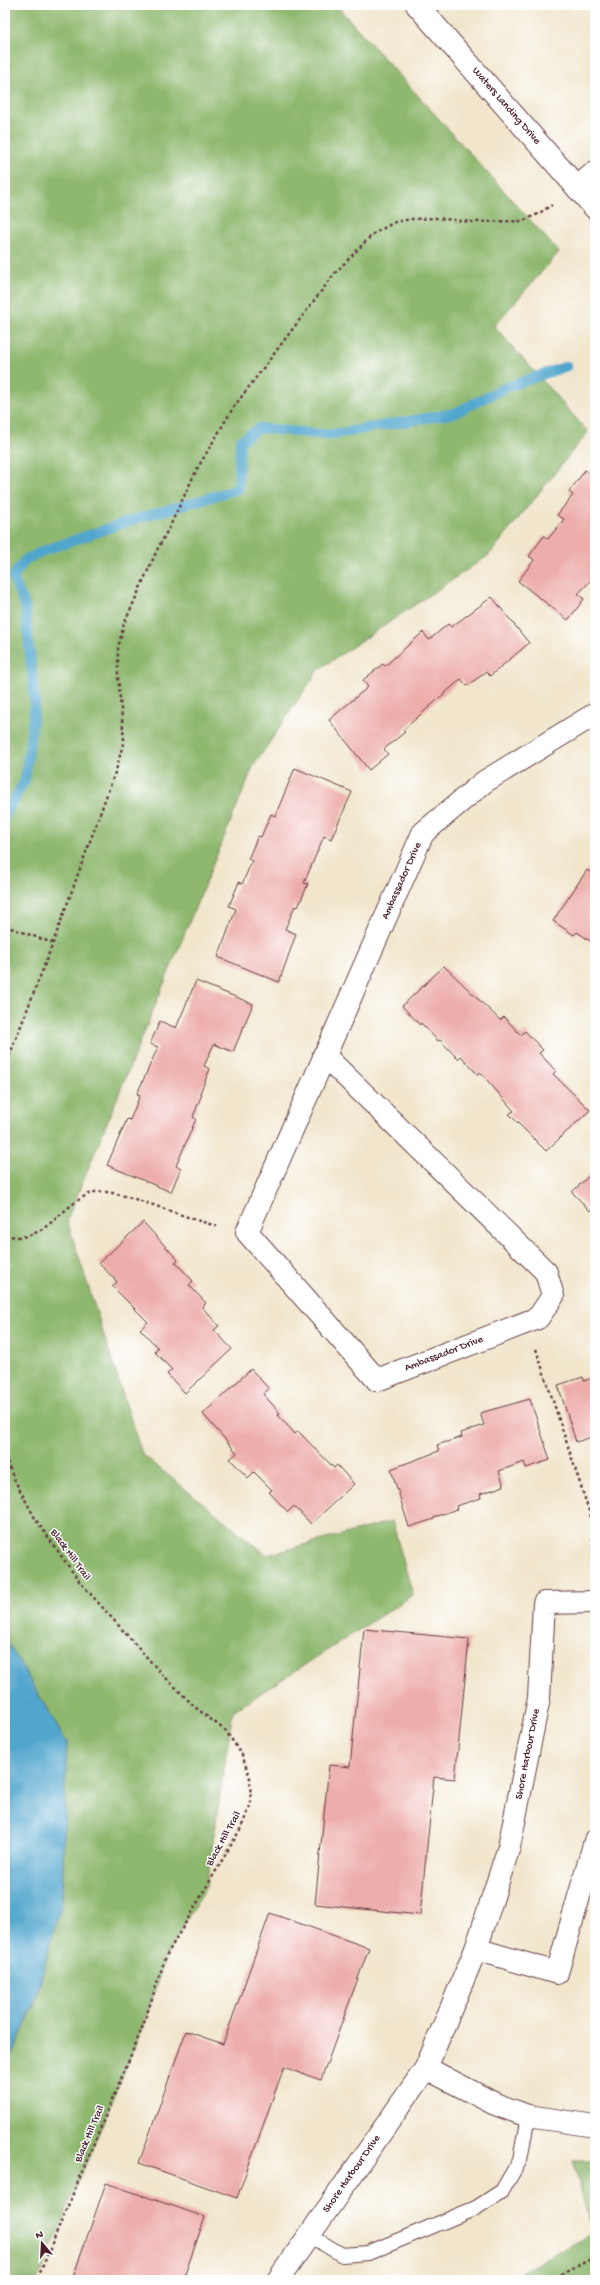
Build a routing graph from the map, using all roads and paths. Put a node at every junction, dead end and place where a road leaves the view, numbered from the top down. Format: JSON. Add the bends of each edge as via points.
{"nodes":[{"id":1,"x":417,"y":5,"type":"edge"},
{"id":2,"x":595,"y":172,"type":"edge"},
{"id":3,"x":577,"y":188,"type":"junction"},
{"id":4,"x":595,"y":208,"type":"edge"},
{"id":5,"x":592,"y":721,"type":"edge"},
{"id":6,"x":5,"y":926,"type":"edge"},
{"id":7,"x":53,"y":943,"type":"junction"},
{"id":8,"x":324,"y":1055,"type":"junction"},
{"id":9,"x":5,"y":1067,"type":"edge"},
{"id":10,"x":247,"y":1232,"type":"junction"},
{"id":11,"x":5,"y":1236,"type":"edge"},
{"id":12,"x":527,"y":1322,"type":"junction"},
{"id":13,"x":5,"y":1456,"type":"edge"},
{"id":14,"x":594,"y":1602,"type":"edge"},
{"id":15,"x":595,"y":1841,"type":"edge"},
{"id":16,"x":476,"y":1949,"type":"junction"},
{"id":17,"x":426,"y":2068,"type":"junction"},
{"id":18,"x":528,"y":2116,"type":"junction"},
{"id":19,"x":595,"y":2126,"type":"edge"},
{"id":20,"x":309,"y":2235,"type":"junction"},
{"id":21,"x":595,"y":2257,"type":"edge"},
{"id":22,"x":37,"y":2280,"type":"edge"},
{"id":23,"x":278,"y":2280,"type":"edge"},
{"id":24,"x":550,"y":2280,"type":"edge"}],
"edges":[{"from":1,"to":3,"type":"street","name":"Waters Landing Drive"},
{"from":2,"to":3,"type":"street"},
{"from":3,"to":4,"type":"street","name":"Waters Landing Drive"},
{"from":3,"to":7,"type":"path","via":[[538,214],[522,221],[412,219],[395,222],[372,234],[335,273],[233,408],[197,469],[124,624],[118,648],[124,740],[117,767]]},
{"from":5,"to":8,"type":"street","name":"Ambassador Drive","via":[[484,782],[423,833]]},
{"from":6,"to":7,"type":"path"},
{"from":7,"to":9,"type":"path"},
{"from":8,"to":10,"type":"street","name":"Ambassador Drive"},
{"from":8,"to":12,"type":"street","name":"Ambassador Drive","via":[[546,1272],[552,1296],[538,1318]]},
{"from":10,"to":11,"type":"path","via":[[202,1223],[113,1192],[96,1192],[79,1200],[44,1227],[27,1236]]},
{"from":10,"to":12,"type":"street","name":"Ambassador Drive","via":[[377,1380]]},
{"from":12,"to":14,"type":"path","via":[[592,1520]]},
{"from":13,"to":22,"type":"path","name":"Black Hill Trail","via":[[36,1520],[79,1581],[160,1672],[196,1708],[226,1731],[242,1755],[248,1772],[251,1804],[241,1828],[166,1956],[143,2026]]},
{"from":14,"to":16,"type":"street","name":"Shore Harbour Drive","via":[[544,1603],[536,1714],[509,1847]]},
{"from":15,"to":16,"type":"street","via":[[557,1973]]},
{"from":16,"to":17,"type":"street","name":"Shore Harbour Drive"},
{"from":17,"to":18,"type":"street","via":[[495,2104]]},
{"from":17,"to":20,"type":"street","name":"Shore Harbour Drive"},
{"from":18,"to":19,"type":"street"},
{"from":18,"to":20,"type":"lane","via":[[520,2160],[502,2190],[476,2208],[368,2253],[342,2255]]},
{"from":20,"to":23,"type":"street","name":"Shore Harbour Drive"},
{"from":21,"to":24,"type":"path"}]}
